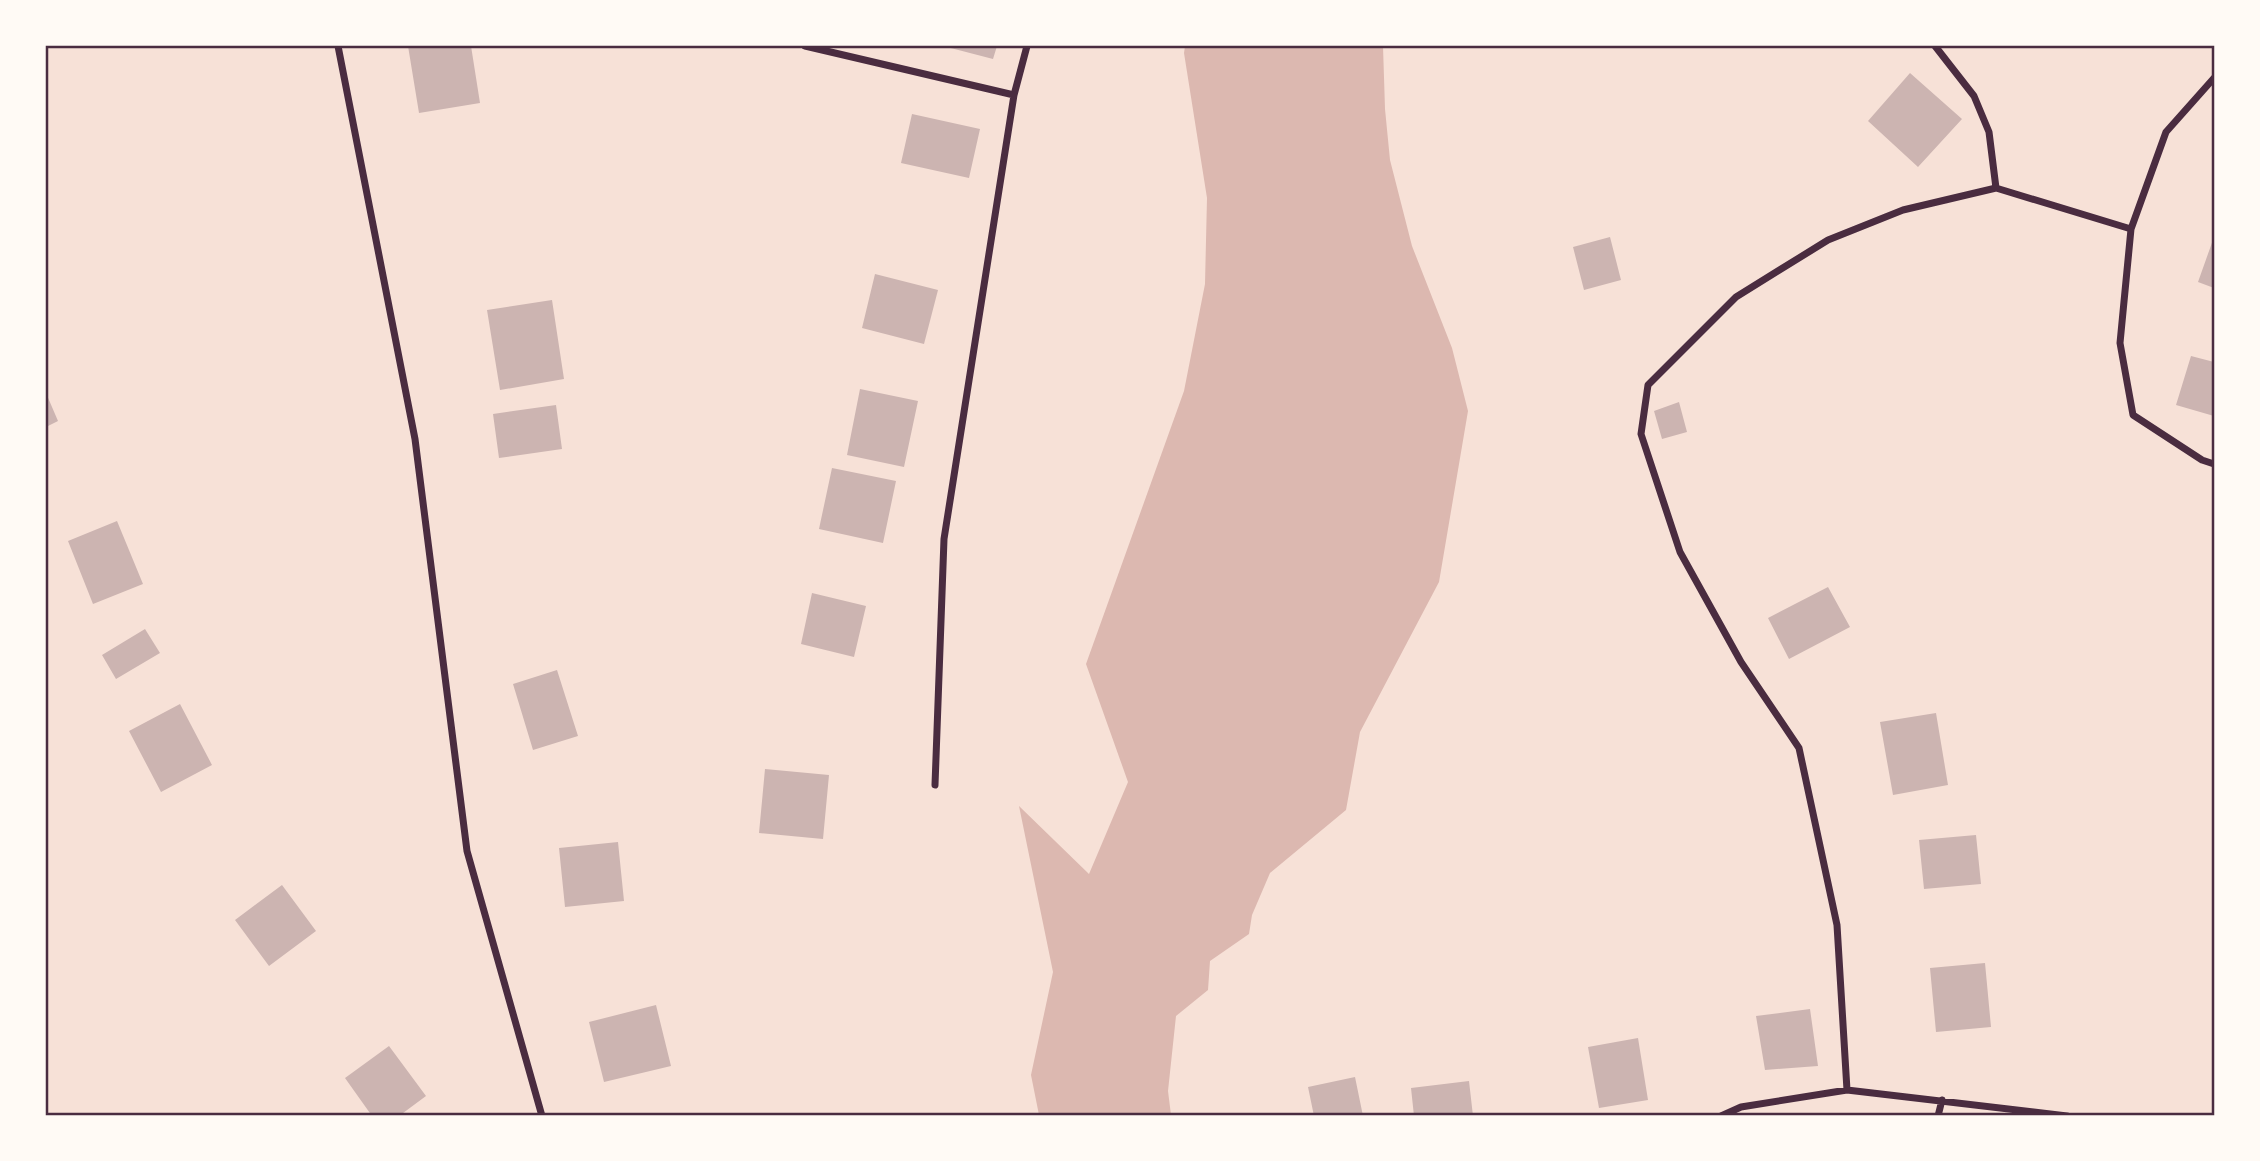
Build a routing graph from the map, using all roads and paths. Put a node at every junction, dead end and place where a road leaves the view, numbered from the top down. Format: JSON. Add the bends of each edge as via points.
{"nodes":[{"id":1,"x":338,"y":46,"type":"edge"},
{"id":2,"x":805,"y":46,"type":"edge"},
{"id":3,"x":1027,"y":46,"type":"edge"},
{"id":4,"x":1935,"y":46,"type":"edge"},
{"id":5,"x":2214,"y":78,"type":"edge"},
{"id":6,"x":1014,"y":94,"type":"junction"},
{"id":7,"x":1996,"y":188,"type":"junction"},
{"id":8,"x":2131,"y":229,"type":"junction"},
{"id":9,"x":2214,"y":464,"type":"edge"},
{"id":10,"x":935,"y":785,"type":"dead end"},
{"id":11,"x":1847,"y":1090,"type":"junction"},
{"id":12,"x":1942,"y":1100,"type":"junction"},
{"id":13,"x":542,"y":1115,"type":"edge"},
{"id":14,"x":1721,"y":1115,"type":"edge"},
{"id":15,"x":1938,"y":1115,"type":"edge"},
{"id":16,"x":2067,"y":1115,"type":"edge"}],
"edges":[{"from":1,"to":13,"type":"street","via":[[415,439],[467,850]]},
{"from":2,"to":6,"type":"street"},
{"from":3,"to":6,"type":"street"},
{"from":4,"to":7,"type":"street","via":[[1974,96],[1989,132]]},
{"from":5,"to":8,"type":"street","via":[[2166,132]]},
{"from":6,"to":10,"type":"street","via":[[944,539]]},
{"from":7,"to":8,"type":"street"},
{"from":7,"to":11,"type":"street","via":[[1903,210],[1828,240],[1736,297],[1648,385],[1641,434],[1680,552],[1741,662],[1799,748],[1838,925]]},
{"from":8,"to":9,"type":"street","via":[[2120,343],[2133,415]]},
{"from":11,"to":12,"type":"street"},
{"from":11,"to":14,"type":"street","via":[[1741,1107]]},
{"from":12,"to":15,"type":"street"},
{"from":12,"to":16,"type":"street"}]}
